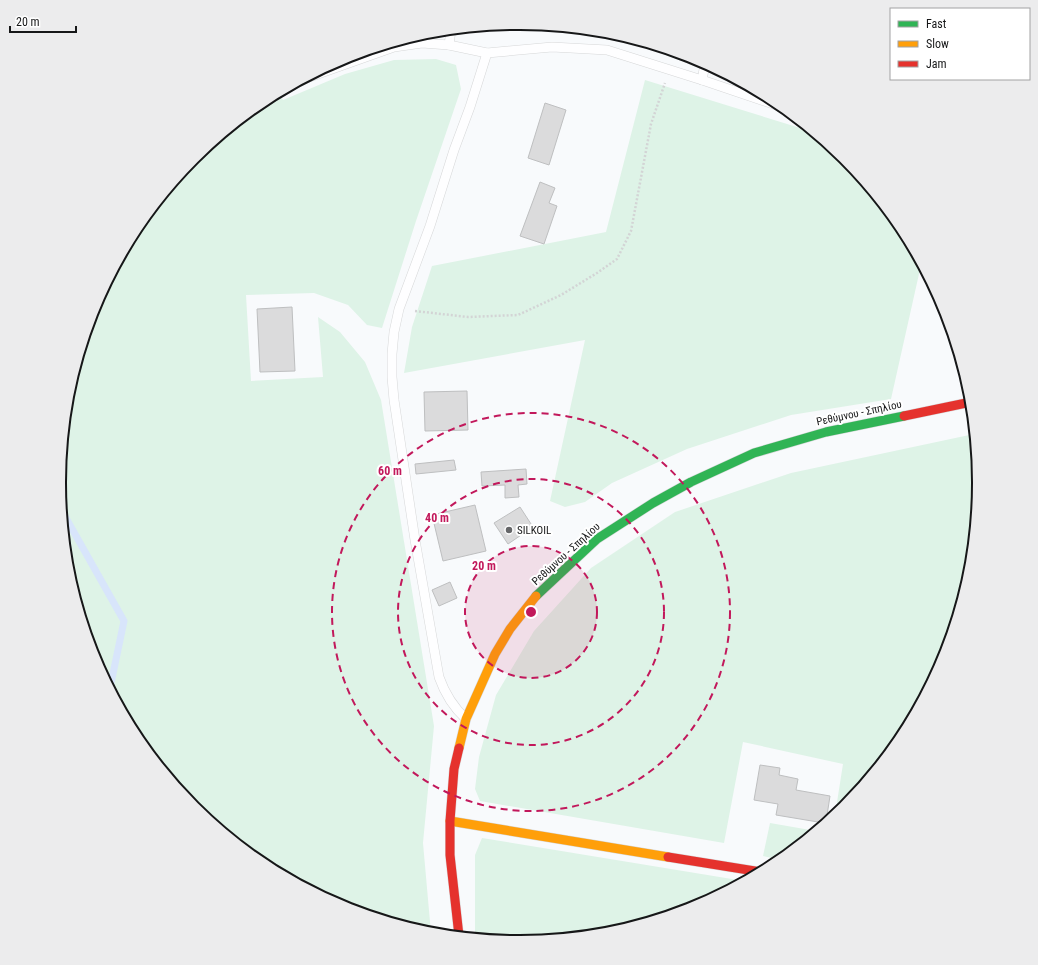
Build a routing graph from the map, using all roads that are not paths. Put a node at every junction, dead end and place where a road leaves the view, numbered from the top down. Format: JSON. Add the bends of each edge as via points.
{"nodes":[{"id":1,"x":450,"y":36,"type":"edge"},
{"id":2,"x":401,"y":45,"type":"edge"},
{"id":3,"x":449,"y":45,"type":"junction"},
{"id":4,"x":487,"y":53,"type":"junction"},
{"id":5,"x":704,"y":70,"type":"edge"},
{"id":6,"x":702,"y":80,"type":"junction"},
{"id":7,"x":758,"y":99,"type":"edge"},
{"id":8,"x":965,"y":403,"type":"edge"},
{"id":9,"x":466,"y":719,"type":"junction"},
{"id":10,"x":450,"y":821,"type":"junction"},
{"id":11,"x":751,"y":870,"type":"edge"},
{"id":12,"x":458,"y":931,"type":"edge"}],
"edges":[{"from":1,"to":3,"type":"lane"},
{"from":2,"to":3,"type":"lane","via":[[422,43]]},
{"from":3,"to":4,"type":"lane"},
{"from":4,"to":6,"type":"lane","via":[[552,47],[607,50]]},
{"from":4,"to":9,"type":"lane","via":[[430,226],[399,309],[392,354],[394,400],[439,677],[448,697]]},
{"from":5,"to":6,"type":"lane"},
{"from":6,"to":7,"type":"lane"},
{"from":8,"to":9,"type":"main road","name":"Ρεθύμνου - Σπηλίου","via":[[826,432],[754,453],[653,503],[597,539],[535,598],[510,629],[498,649]]},
{"from":9,"to":10,"type":"main road","name":"Ρεθύμνου - Σπηλίου","via":[[454,770]]},
{"from":10,"to":11,"type":"main road"},
{"from":10,"to":12,"type":"main road","name":"Ρεθύμνου - Σπηλίου","via":[[450,855]]}]}
